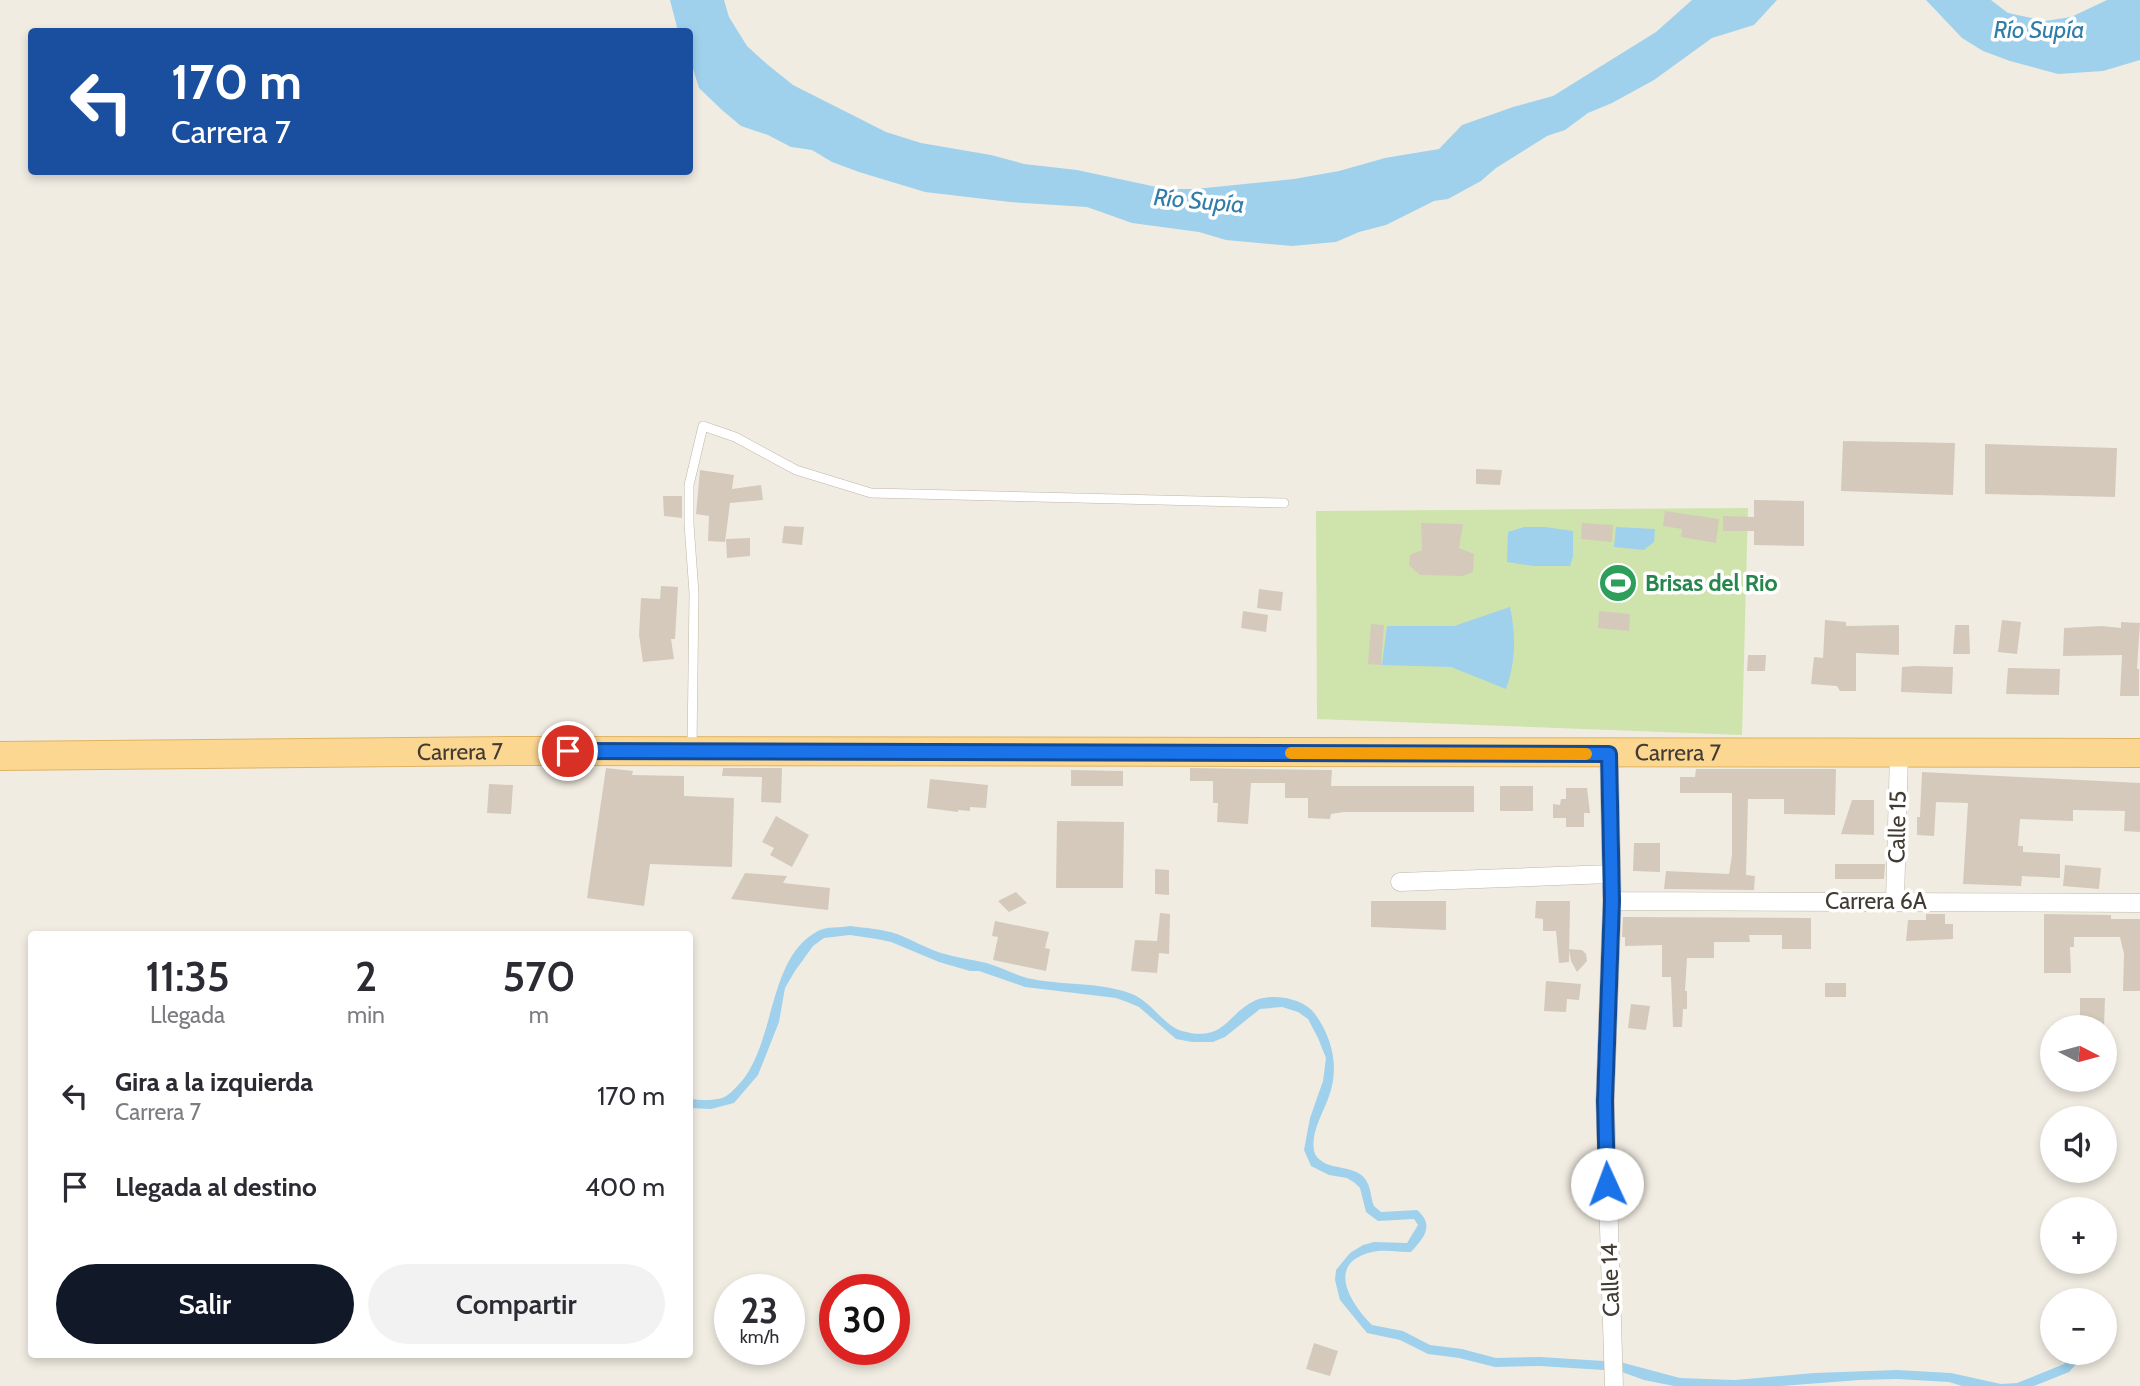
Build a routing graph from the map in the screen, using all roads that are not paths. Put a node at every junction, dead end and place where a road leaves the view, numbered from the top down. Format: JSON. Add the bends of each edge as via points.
{"nodes":[{"id":1,"x":1284,"y":503,"type":"dead end"},
{"id":2,"x":692,"y":752,"type":"junction"},
{"id":3,"x":1899,"y":753,"type":"junction"},
{"id":4,"x":2140,"y":753,"type":"edge"},
{"id":5,"x":1609,"y":754,"type":"junction"},
{"id":6,"x":0,"y":755,"type":"edge"},
{"id":7,"x":1610,"y":873,"type":"junction"},
{"id":8,"x":1400,"y":882,"type":"dead end"},
{"id":9,"x":1612,"y":901,"type":"junction"},
{"id":10,"x":1895,"y":901,"type":"junction"},
{"id":11,"x":2140,"y":903,"type":"edge"},
{"id":12,"x":1614,"y":1385,"type":"edge"}],
"edges":[{"from":1,"to":2,"type":"lane","via":[[871,493],[796,470],[704,426],[690,485]]},
{"from":2,"to":5,"type":"main road","name":"Carrera 7"},
{"from":2,"to":6,"type":"main road","name":"Carrera 7"},
{"from":3,"to":4,"type":"main road","name":"Carrera 7"},
{"from":3,"to":5,"type":"main road","name":"Carrera 7"},
{"from":3,"to":10,"type":"street","name":"Calle 15"},
{"from":5,"to":7,"type":"street","name":"Calle 14"},
{"from":7,"to":8,"type":"street"},
{"from":7,"to":9,"type":"street","name":"Calle 14"},
{"from":9,"to":10,"type":"street","name":"Carrera 6A"},
{"from":9,"to":12,"type":"street","name":"Calle 14","via":[[1605,1101]]},
{"from":10,"to":11,"type":"street","name":"Carrera 6A"}]}
